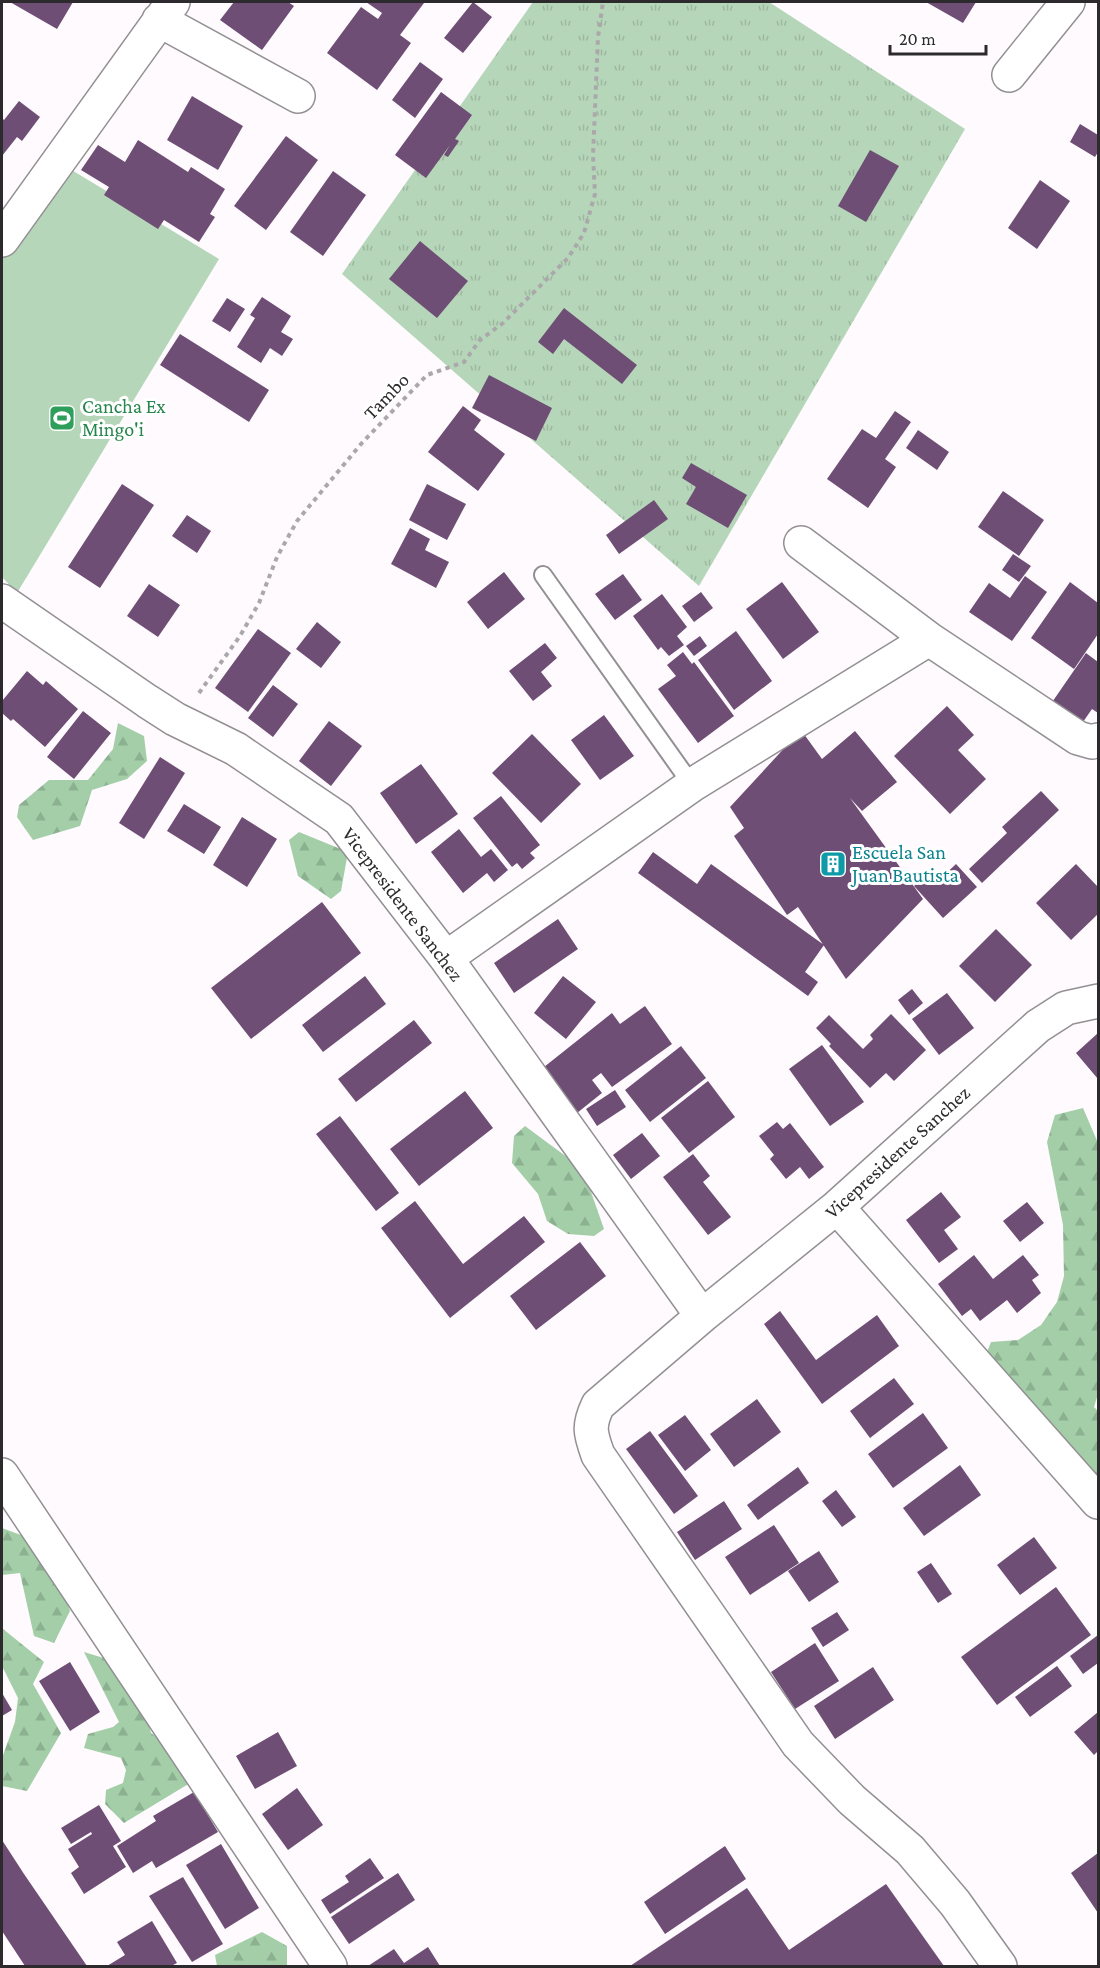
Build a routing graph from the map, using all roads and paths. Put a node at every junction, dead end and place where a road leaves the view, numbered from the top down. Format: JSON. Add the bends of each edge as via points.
{"nodes":[{"id":1,"x":603,"y":2,"type":"edge"},
{"id":2,"x":1068,"y":2,"type":"edge"},
{"id":3,"x":166,"y":11,"type":"edge"},
{"id":4,"x":1009,"y":75,"type":"dead end"},
{"id":5,"x":298,"y":96,"type":"dead end"},
{"id":6,"x":2,"y":240,"type":"edge"},
{"id":7,"x":801,"y":543,"type":"dead end"},
{"id":8,"x":543,"y":575,"type":"dead end"},
{"id":9,"x":2,"y":601,"type":"edge"},
{"id":10,"x":929,"y":639,"type":"junction"},
{"id":11,"x":175,"y":719,"type":"junction"},
{"id":12,"x":1098,"y":740,"type":"edge"},
{"id":13,"x":692,"y":785,"type":"junction"},
{"id":14,"x":446,"y":958,"type":"junction"},
{"id":15,"x":1098,"y":1001,"type":"edge"},
{"id":16,"x":837,"y":1207,"type":"junction"},
{"id":17,"x":702,"y":1316,"type":"junction"},
{"id":18,"x":2,"y":1475,"type":"edge"},
{"id":19,"x":1098,"y":1502,"type":"edge"},
{"id":20,"x":329,"y":1966,"type":"edge"},
{"id":21,"x":1000,"y":1966,"type":"edge"}],
"edges":[{"from":1,"to":11,"type":"path","name":"Tambo","via":[[592,156],[596,194],[584,233],[568,258],[503,323],[480,340],[464,362],[427,375],[353,453],[297,521],[240,636]]},
{"from":2,"to":4,"type":"street"},
{"from":3,"to":5,"type":"street"},
{"from":3,"to":6,"type":"street"},
{"from":7,"to":10,"type":"street"},
{"from":8,"to":13,"type":"lane"},
{"from":9,"to":11,"type":"street","name":"Vicepresidente Sanchez"},
{"from":10,"to":12,"type":"street","via":[[1078,738]]},
{"from":10,"to":13,"type":"street"},
{"from":11,"to":14,"type":"street","name":"Vicepresidente Sanchez","via":[[236,749],[339,819]]},
{"from":13,"to":14,"type":"street"},
{"from":14,"to":17,"type":"street","name":"Vicepresidente Sanchez"},
{"from":15,"to":16,"type":"street","name":"Vicepresidente Sanchez","via":[[1066,1008],[1038,1026]]},
{"from":16,"to":17,"type":"street","name":"Vicepresidente Sanchez"},
{"from":16,"to":19,"type":"street"},
{"from":17,"to":21,"type":"street","name":"Vicepresidente Sanchez","via":[[598,1406],[590,1422],[598,1455],[798,1744],[852,1800],[910,1850],[955,1903]]},
{"from":18,"to":20,"type":"street"}]}
